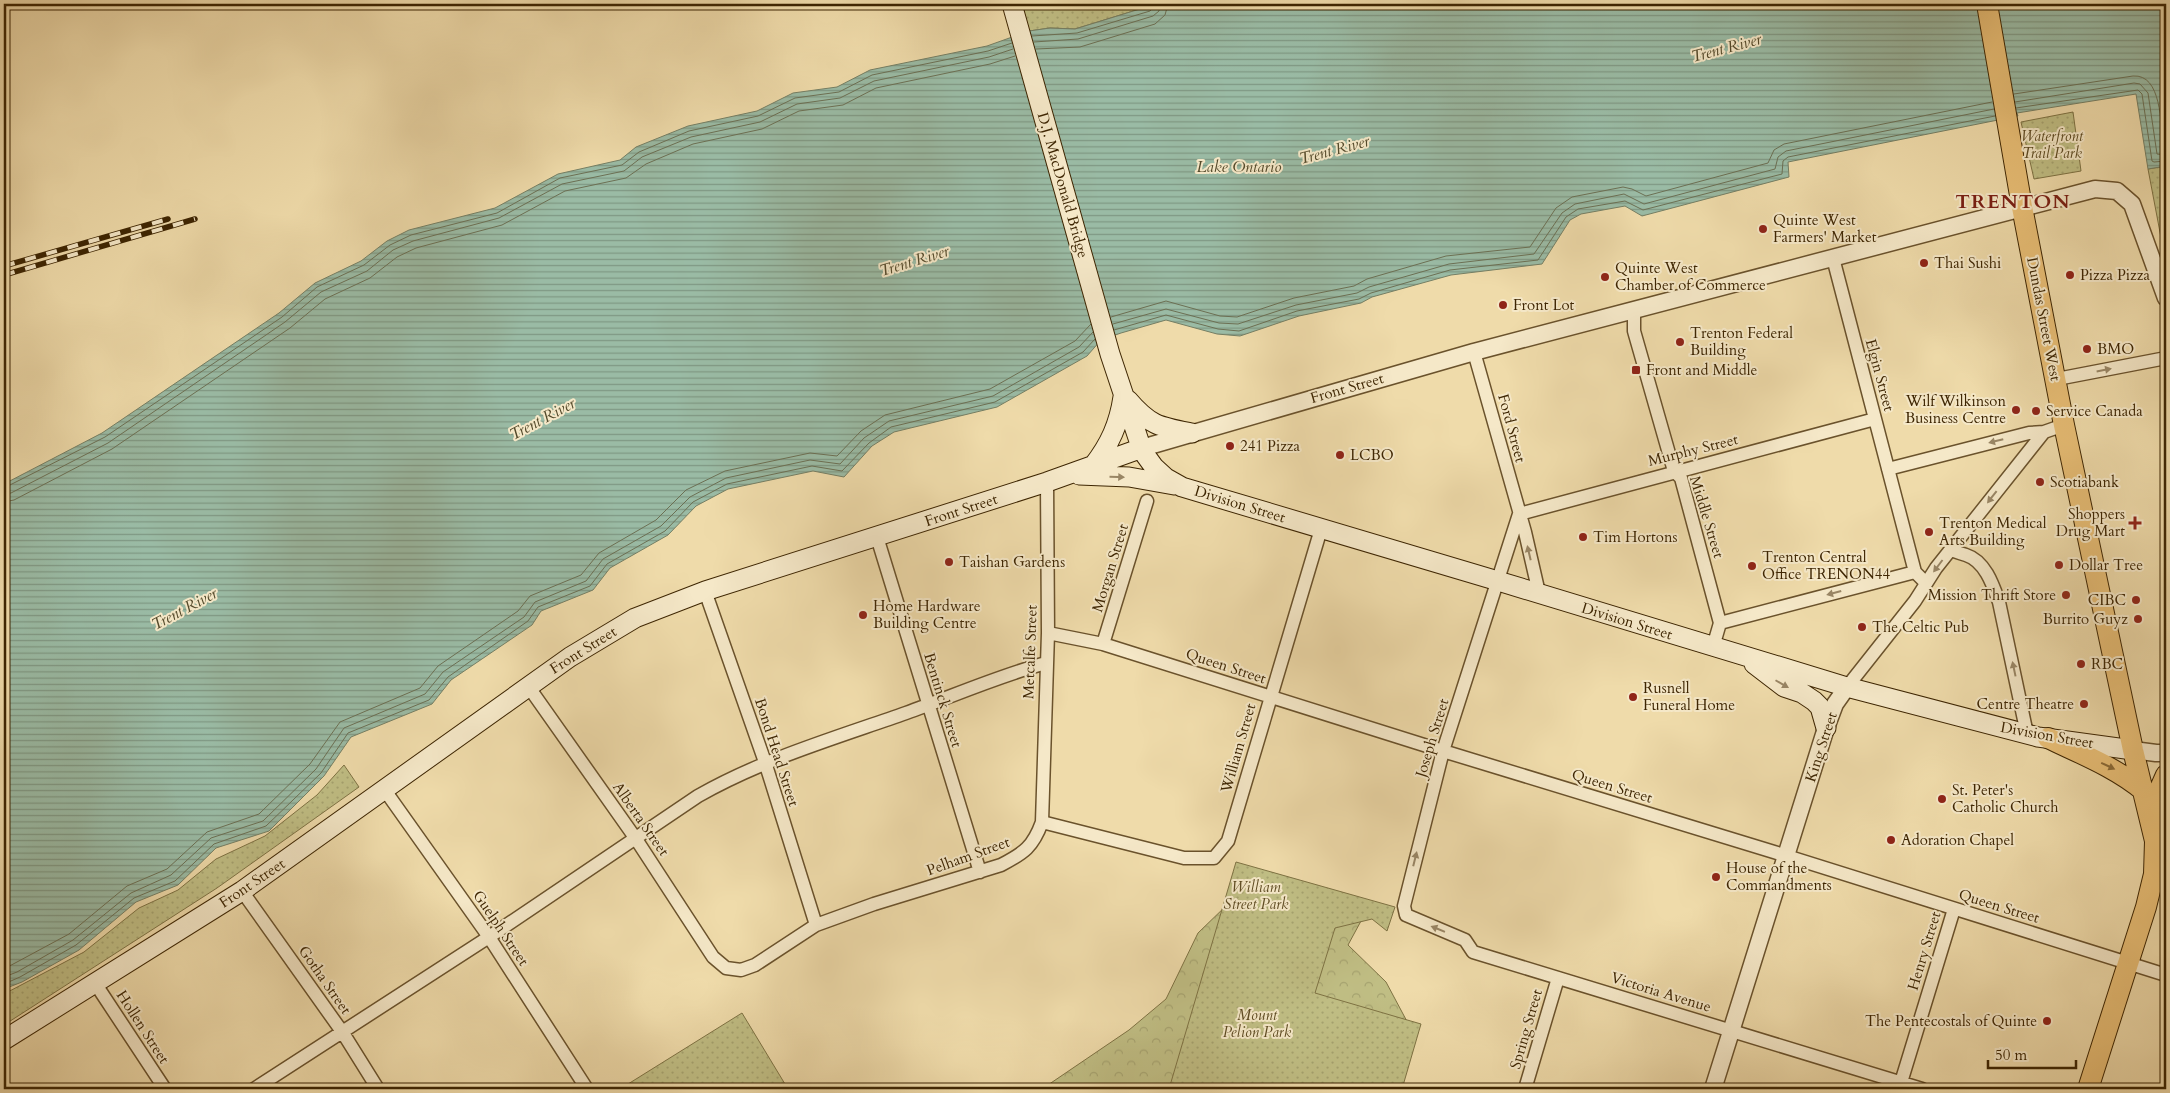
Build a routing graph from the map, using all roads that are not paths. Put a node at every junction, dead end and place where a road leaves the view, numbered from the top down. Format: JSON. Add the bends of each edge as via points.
{"nodes":[{"id":1,"x":1987,"y":4,"type":"edge"},
{"id":2,"x":1014,"y":10,"type":"edge"},
{"id":3,"x":2022,"y":207,"type":"junction"},
{"id":4,"x":1832,"y":258,"type":"junction"},
{"id":5,"x":2166,"y":298,"type":"edge"},
{"id":6,"x":1634,"y":310,"type":"junction"},
{"id":7,"x":1474,"y":352,"type":"junction"},
{"id":8,"x":2166,"y":358,"type":"edge"},
{"id":9,"x":2057,"y":379,"type":"junction"},
{"id":10,"x":1123,"y":393,"type":"junction"},
{"id":11,"x":1875,"y":419,"type":"junction"},
{"id":12,"x":2064,"y":425,"type":"junction"},
{"id":13,"x":2044,"y":432,"type":"junction"},
{"id":14,"x":1192,"y":433,"type":"junction"},
{"id":15,"x":1142,"y":448,"type":"junction"},
{"id":16,"x":1094,"y":466,"type":"junction"},
{"id":17,"x":1888,"y":469,"type":"junction"},
{"id":18,"x":1674,"y":471,"type":"junction"},
{"id":19,"x":1068,"y":475,"type":"junction"},
{"id":20,"x":1047,"y":482,"type":"junction"},
{"id":21,"x":1182,"y":487,"type":"junction"},
{"id":22,"x":1147,"y":501,"type":"dead end"},
{"id":23,"x":1518,"y":514,"type":"junction"},
{"id":24,"x":1321,"y":529,"type":"junction"},
{"id":25,"x":877,"y":538,"type":"junction"},
{"id":26,"x":1951,"y":550,"type":"junction"},
{"id":27,"x":1915,"y":572,"type":"junction"},
{"id":28,"x":1498,"y":581,"type":"junction"},
{"id":29,"x":1926,"y":583,"type":"junction"},
{"id":30,"x":705,"y":591,"type":"junction"},
{"id":31,"x":1539,"y":593,"type":"junction"},
{"id":32,"x":1720,"y":623,"type":"junction"},
{"id":33,"x":1048,"y":633,"type":"junction"},
{"id":34,"x":1103,"y":644,"type":"junction"},
{"id":35,"x":1713,"y":647,"type":"junction"},
{"id":36,"x":1743,"y":656,"type":"junction"},
{"id":37,"x":1046,"y":663,"type":"junction"},
{"id":38,"x":528,"y":686,"type":"junction"},
{"id":39,"x":1847,"y":687,"type":"junction"},
{"id":40,"x":1270,"y":697,"type":"junction"},
{"id":41,"x":928,"y":705,"type":"junction"},
{"id":42,"x":1826,"y":728,"type":"junction"},
{"id":43,"x":2027,"y":734,"type":"junction"},
{"id":44,"x":2048,"y":738,"type":"junction"},
{"id":45,"x":2133,"y":750,"type":"junction"},
{"id":46,"x":1443,"y":751,"type":"junction"},
{"id":47,"x":2166,"y":753,"type":"edge"},
{"id":48,"x":764,"y":762,"type":"junction"},
{"id":49,"x":2166,"y":775,"type":"edge"},
{"id":50,"x":384,"y":789,"type":"junction"},
{"id":51,"x":2144,"y":790,"type":"junction"},
{"id":52,"x":1042,"y":822,"type":"junction"},
{"id":53,"x":636,"y":839,"type":"junction"},
{"id":54,"x":2155,"y":841,"type":"junction"},
{"id":55,"x":1786,"y":856,"type":"junction"},
{"id":56,"x":980,"y":872,"type":"junction"},
{"id":57,"x":242,"y":891,"type":"junction"},
{"id":58,"x":1404,"y":906,"type":"joint"},
{"id":59,"x":1954,"y":909,"type":"junction"},
{"id":60,"x":816,"y":925,"type":"junction"},
{"id":61,"x":489,"y":937,"type":"junction"},
{"id":62,"x":2128,"y":964,"type":"junction"},
{"id":63,"x":729,"y":968,"type":"joint"},
{"id":64,"x":2166,"y":975,"type":"edge"},
{"id":65,"x":1558,"y":978,"type":"junction"},
{"id":66,"x":95,"y":983,"type":"junction"},
{"id":67,"x":1730,"y":1030,"type":"junction"},
{"id":68,"x":343,"y":1033,"type":"junction"},
{"id":69,"x":4,"y":1040,"type":"edge"},
{"id":70,"x":1900,"y":1086,"type":"edge"},
{"id":71,"x":165,"y":1089,"type":"edge"},
{"id":72,"x":254,"y":1089,"type":"edge"},
{"id":73,"x":378,"y":1089,"type":"edge"},
{"id":74,"x":587,"y":1089,"type":"edge"},
{"id":75,"x":1525,"y":1089,"type":"edge"},
{"id":76,"x":1713,"y":1089,"type":"edge"},
{"id":77,"x":1922,"y":1089,"type":"edge"},
{"id":78,"x":2088,"y":1089,"type":"edge"}],
"edges":[{"from":1,"to":3,"type":"main road","name":"Dundas Street West"},
{"from":2,"to":10,"type":"main road","name":"D.J. MacDonald Bridge"},
{"from":3,"to":4,"type":"street","name":"Front Street"},
{"from":3,"to":5,"type":"street","name":"Front Street","via":[[2095,189],[2117,191],[2132,204]]},
{"from":3,"to":9,"type":"main road","name":"Dundas Street West"},
{"from":4,"to":6,"type":"street","name":"Front Street"},
{"from":4,"to":11,"type":"street","name":"Elgin Street"},
{"from":6,"to":7,"type":"street","name":"Front Street"},
{"from":6,"to":18,"type":"street","name":"Middle Street","via":[[1634,331]]},
{"from":7,"to":14,"type":"street","name":"Front Street"},
{"from":7,"to":23,"type":"street","name":"Ford Street"},
{"from":9,"to":8,"type":"street","one_way":true},
{"from":9,"to":12,"type":"main road","name":"Dundas Street West"},
{"from":10,"to":14,"type":"main road","via":[[1150,421]]},
{"from":10,"to":15,"type":"main road","name":"Division Street"},
{"from":10,"to":16,"type":"main road","via":[[1115,433]]},
{"from":11,"to":17,"type":"street","name":"Elgin Street"},
{"from":11,"to":18,"type":"street","name":"Murphy Street"},
{"from":12,"to":13,"type":"street"},
{"from":12,"to":45,"type":"main road","name":"Dundas Street West"},
{"from":13,"to":17,"type":"street","one_way":true},
{"from":13,"to":26,"type":"street","name":"King Street","one_way":true},
{"from":14,"to":15,"type":"street","name":"Front Street"},
{"from":15,"to":16,"type":"main road","name":"Front Street"},
{"from":15,"to":21,"type":"main road","name":"Division Street","via":[[1154,467]]},
{"from":16,"to":19,"type":"main road","name":"Front Street"},
{"from":17,"to":27,"type":"street","name":"Elgin Street"},
{"from":18,"to":23,"type":"street","name":"Murphy Street"},
{"from":18,"to":32,"type":"street","name":"Middle Street","via":[[1681,478]]},
{"from":19,"to":20,"type":"main road","name":"Front Street"},
{"from":19,"to":21,"type":"main road","one_way":true,"via":[[1129,477]]},
{"from":20,"to":25,"type":"main road","name":"Front Street"},
{"from":20,"to":33,"type":"street","name":"Metcalfe Street"},
{"from":21,"to":24,"type":"main road","name":"Division Street"},
{"from":22,"to":34,"type":"street","name":"Morgan Street"},
{"from":23,"to":28,"type":"street"},
{"from":31,"to":23,"type":"street","name":"Ford Street","one_way":true},
{"from":24,"to":28,"type":"main road","name":"Division Street"},
{"from":24,"to":40,"type":"street","name":"William Street"},
{"from":25,"to":30,"type":"main road","name":"Front Street"},
{"from":25,"to":41,"type":"street","name":"Bentinck Street"},
{"from":26,"to":29,"type":"street","name":"King Street","one_way":true},
{"from":43,"to":26,"type":"street","one_way":true,"via":[[2000,602],[1983,568],[1967,555]]},
{"from":27,"to":29,"type":"street"},
{"from":27,"to":32,"type":"street","one_way":true},
{"from":28,"to":31,"type":"main road","name":"Division Street"},
{"from":28,"to":46,"type":"street","name":"Joseph Street"},
{"from":29,"to":39,"type":"street","name":"King Street"},
{"from":30,"to":38,"type":"main road","name":"Front Street","via":[[635,618]]},
{"from":30,"to":48,"type":"street","name":"Bond Head Street"},
{"from":31,"to":35,"type":"main road","name":"Division Street"},
{"from":32,"to":35,"type":"street"},
{"from":33,"to":34,"type":"street","name":"Queen Street"},
{"from":33,"to":37,"type":"street","name":"Metcalfe Street"},
{"from":34,"to":40,"type":"street","name":"Queen Street"},
{"from":35,"to":36,"type":"main road","name":"Division Street"},
{"from":36,"to":39,"type":"main road","name":"Division Street"},
{"from":36,"to":42,"type":"main road","one_way":true,"via":[[1784,687],[1814,701],[1820,707]]},
{"from":37,"to":41,"type":"street"},
{"from":37,"to":52,"type":"street","name":"Metcalfe Street"},
{"from":38,"to":50,"type":"main road","name":"Front Street"},
{"from":38,"to":53,"type":"street","name":"Alberta Street"},
{"from":39,"to":42,"type":"street","name":"King Street","via":[[1835,704]]},
{"from":39,"to":43,"type":"main road","name":"Division Street"},
{"from":40,"to":46,"type":"street","name":"Queen Street"},
{"from":40,"to":52,"type":"street","name":"William Street","via":[[1228,841],[1214,858],[1184,858]]},
{"from":41,"to":48,"type":"street"},
{"from":41,"to":56,"type":"street","name":"Bentinck Street"},
{"from":42,"to":55,"type":"street","name":"King Street"},
{"from":43,"to":44,"type":"main road","name":"Division Street"},
{"from":44,"to":45,"type":"main road","name":"Division Street"},
{"from":44,"to":51,"type":"main road","one_way":true,"via":[[2110,766]]},
{"from":45,"to":47,"type":"street"},
{"from":45,"to":51,"type":"main road","name":"Dundas Street West"},
{"from":46,"to":55,"type":"street","name":"Queen Street"},
{"from":58,"to":46,"type":"street","name":"Joseph Street","one_way":true},
{"from":48,"to":53,"type":"street","via":[[698,796]]},
{"from":48,"to":60,"type":"street","name":"Bond Head Street"},
{"from":49,"to":54,"type":"main road","via":[[2158,793]]},
{"from":50,"to":57,"type":"main road","name":"Front Street"},
{"from":50,"to":61,"type":"street","name":"Guelph Street"},
{"from":51,"to":54,"type":"main road","name":"Dundas Street West"},
{"from":52,"to":56,"type":"street","name":"Pelham Street","via":[[1030,848],[1001,865]]},
{"from":53,"to":61,"type":"street"},
{"from":53,"to":63,"type":"street","name":"Alberta Street","via":[[713,957]]},
{"from":54,"to":62,"type":"main road","name":"Dundas Street West","via":[[2154,874]]},
{"from":55,"to":59,"type":"street","name":"Queen Street"},
{"from":55,"to":67,"type":"street","name":"King Street"},
{"from":56,"to":60,"type":"street","name":"Pelham Street"},
{"from":57,"to":66,"type":"main road","name":"Front Street"},
{"from":57,"to":68,"type":"street","name":"Gotha Street"},
{"from":65,"to":58,"type":"street","name":"Victoria Avenue","one_way":true,"via":[[1473,952],[1465,940],[1406,915]]},
{"from":59,"to":62,"type":"street","name":"Queen Street"},
{"from":59,"to":70,"type":"street","name":"Henry Street"},
{"from":60,"to":63,"type":"street","name":"Pelham Street","via":[[756,965],[741,970]]},
{"from":61,"to":68,"type":"street"},
{"from":61,"to":74,"type":"street","name":"Guelph Street"},
{"from":62,"to":64,"type":"street","name":"Queen Street"},
{"from":62,"to":78,"type":"main road","name":"Dundas Street West"},
{"from":65,"to":67,"type":"street","name":"Victoria Avenue"},
{"from":65,"to":75,"type":"street","name":"Spring Street"},
{"from":66,"to":69,"type":"main road","name":"Front Street"},
{"from":66,"to":71,"type":"street","name":"Hollen Street"},
{"from":67,"to":70,"type":"street","name":"Victoria Avenue"},
{"from":67,"to":76,"type":"street","name":"King Street"},
{"from":68,"to":72,"type":"street"},
{"from":68,"to":73,"type":"street","name":"Gotha Street"},
{"from":70,"to":77,"type":"street","name":"Victoria Avenue"}]}
